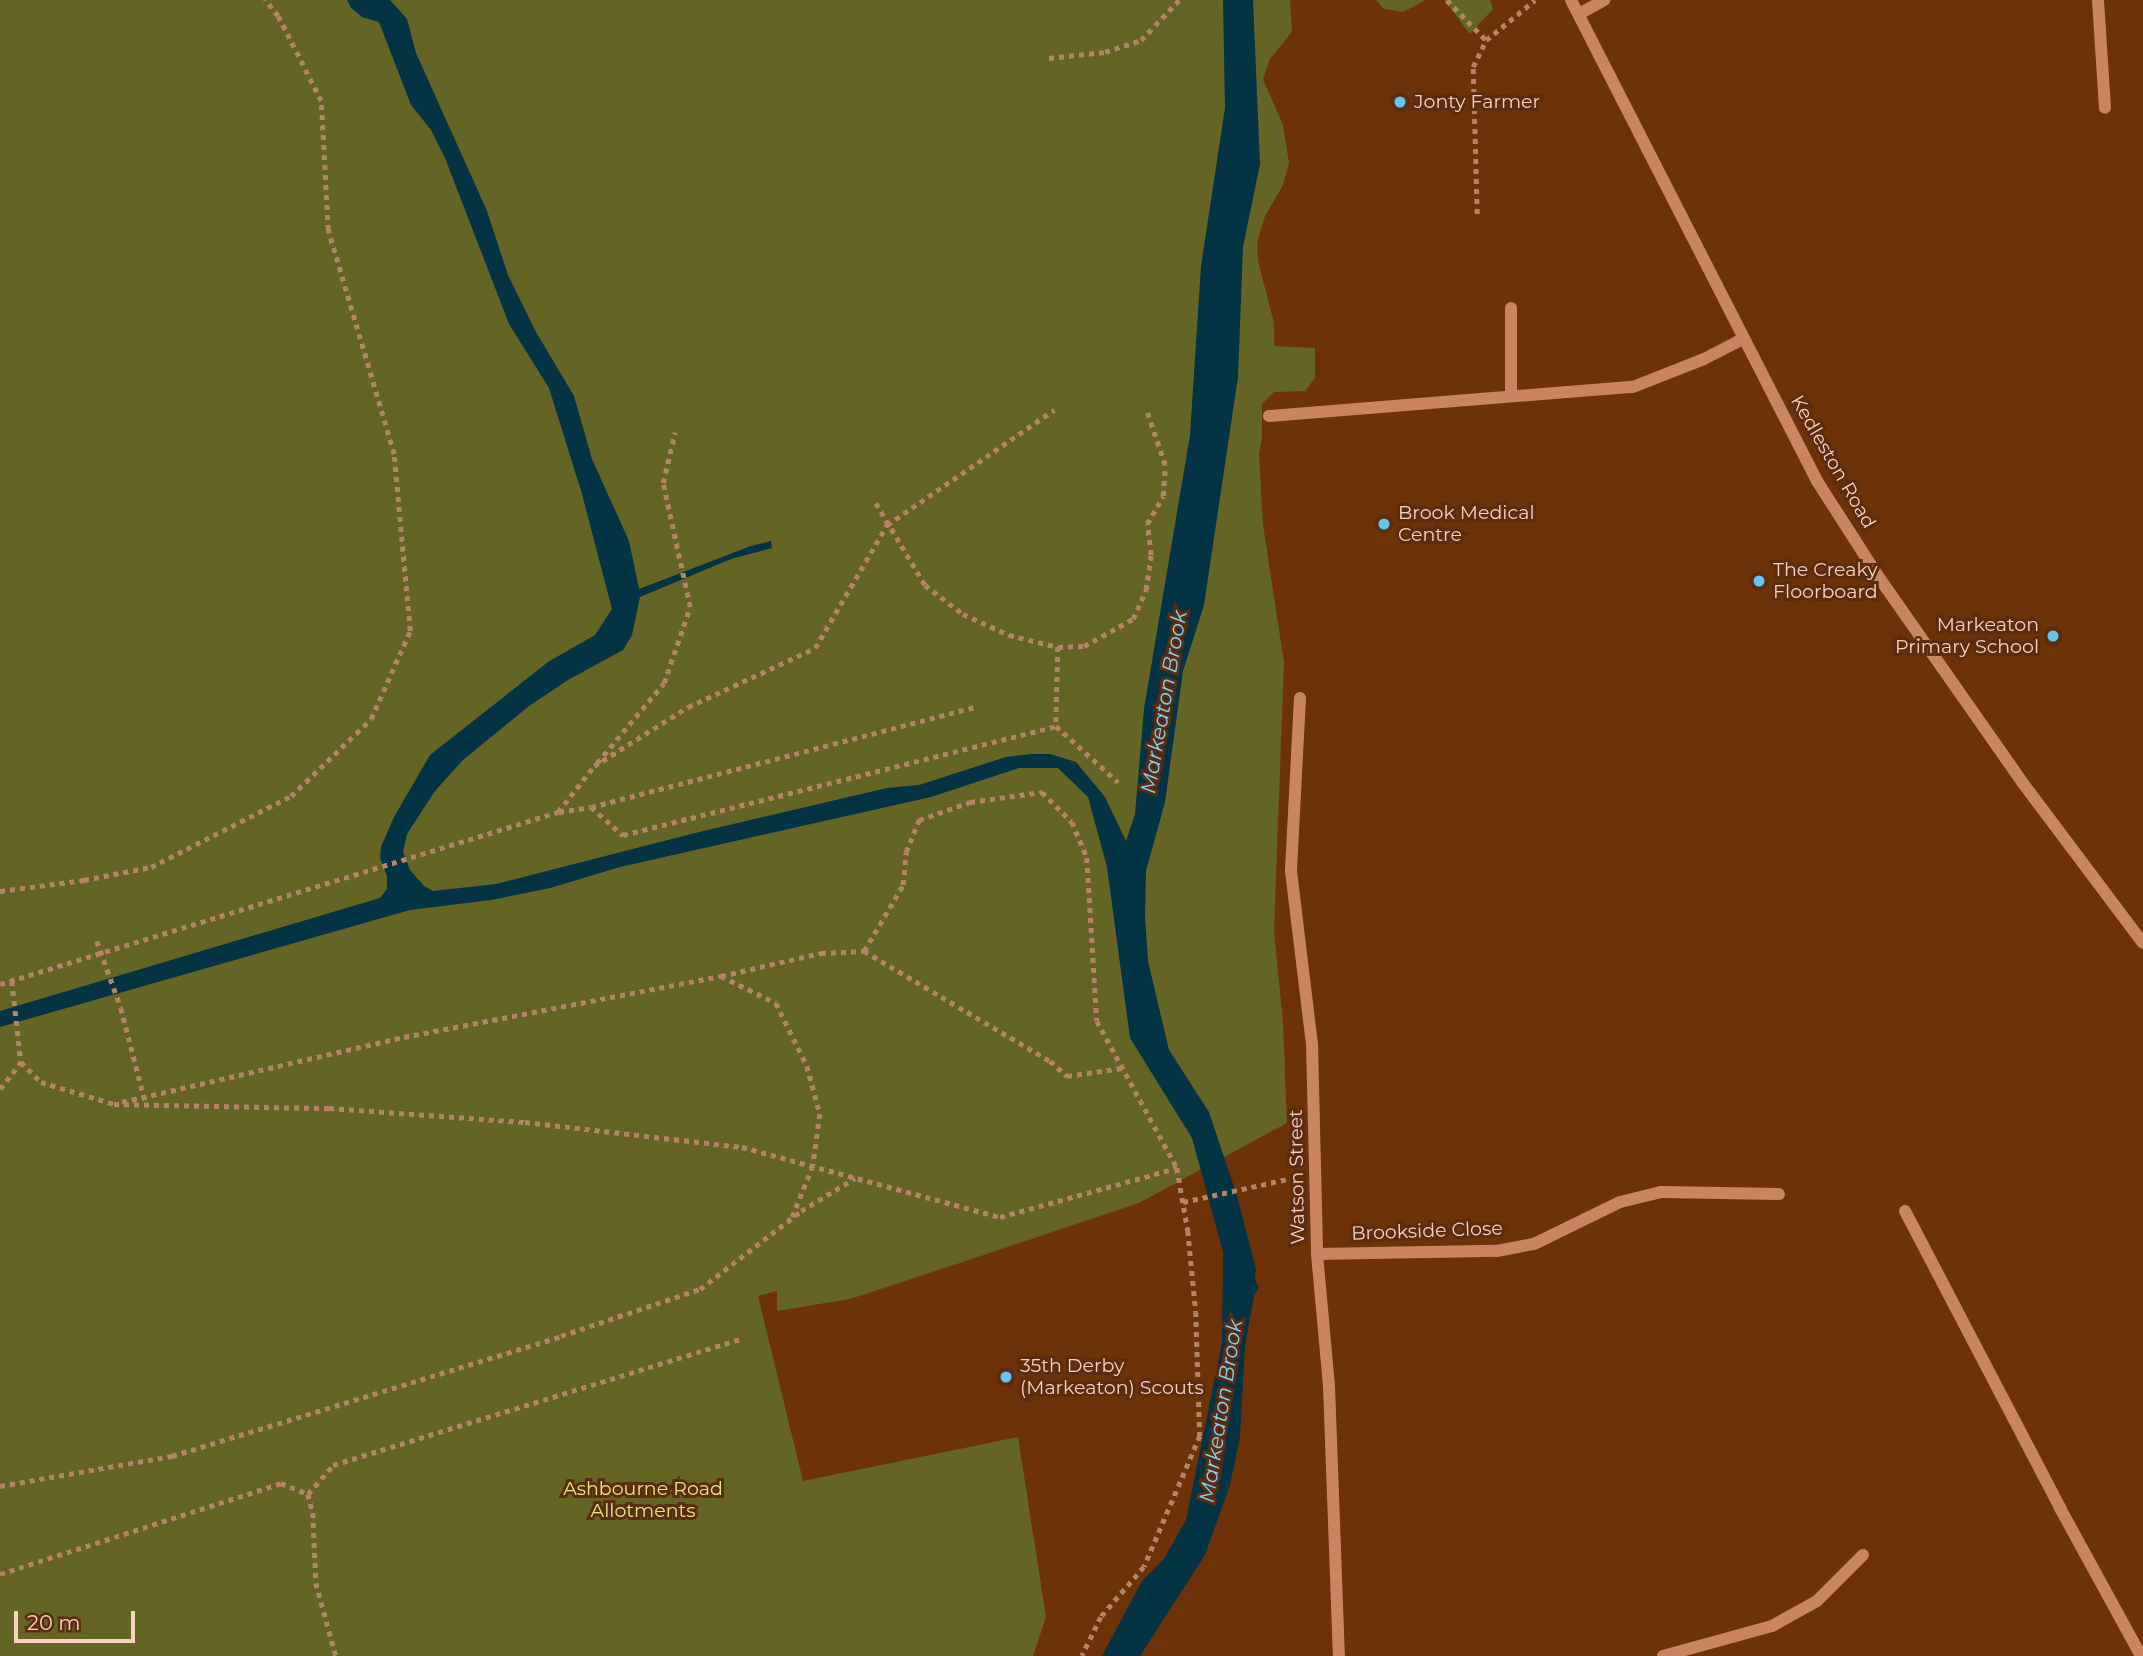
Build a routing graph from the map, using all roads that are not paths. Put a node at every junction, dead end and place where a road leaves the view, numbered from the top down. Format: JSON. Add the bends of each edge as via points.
{"nodes":[{"id":1,"x":1571,"y":0,"type":"edge"},
{"id":2,"x":1604,"y":0,"type":"edge"},
{"id":3,"x":2098,"y":0,"type":"edge"},
{"id":4,"x":1580,"y":14,"type":"junction"},
{"id":5,"x":2105,"y":108,"type":"dead end"},
{"id":6,"x":1511,"y":308,"type":"dead end"},
{"id":7,"x":1743,"y":339,"type":"junction"},
{"id":8,"x":1511,"y":396,"type":"junction"},
{"id":9,"x":1269,"y":416,"type":"dead end"},
{"id":10,"x":1300,"y":698,"type":"dead end"},
{"id":11,"x":2143,"y":943,"type":"edge"},
{"id":12,"x":1779,"y":1194,"type":"dead end"},
{"id":13,"x":1905,"y":1211,"type":"dead end"},
{"id":14,"x":1317,"y":1254,"type":"junction"},
{"id":15,"x":1863,"y":1555,"type":"dead end"},
{"id":16,"x":1339,"y":1656,"type":"edge"},
{"id":17,"x":1663,"y":1656,"type":"edge"},
{"id":18,"x":2141,"y":1656,"type":"edge"}],
"edges":[{"from":1,"to":4,"type":"street","name":"Kedleston Road"},
{"from":2,"to":4,"type":"street"},
{"from":3,"to":5,"type":"street"},
{"from":4,"to":7,"type":"street","name":"Kedleston Road"},
{"from":6,"to":8,"type":"street"},
{"from":7,"to":8,"type":"street","via":[[1633,387]]},
{"from":7,"to":11,"type":"street","name":"Kedleston Road","via":[[1817,481],[1880,579],[2022,782]]},
{"from":8,"to":9,"type":"street"},
{"from":10,"to":14,"type":"street","name":"Watson Street","via":[[1291,872],[1312,1044]]},
{"from":12,"to":14,"type":"street","name":"Brookside Close","via":[[1661,1192],[1620,1202],[1534,1244],[1497,1251]]},
{"from":13,"to":18,"type":"street"},
{"from":14,"to":16,"type":"street","name":"Watson Street","via":[[1329,1386]]},
{"from":15,"to":17,"type":"street","via":[[1817,1601],[1772,1626]]}]}
